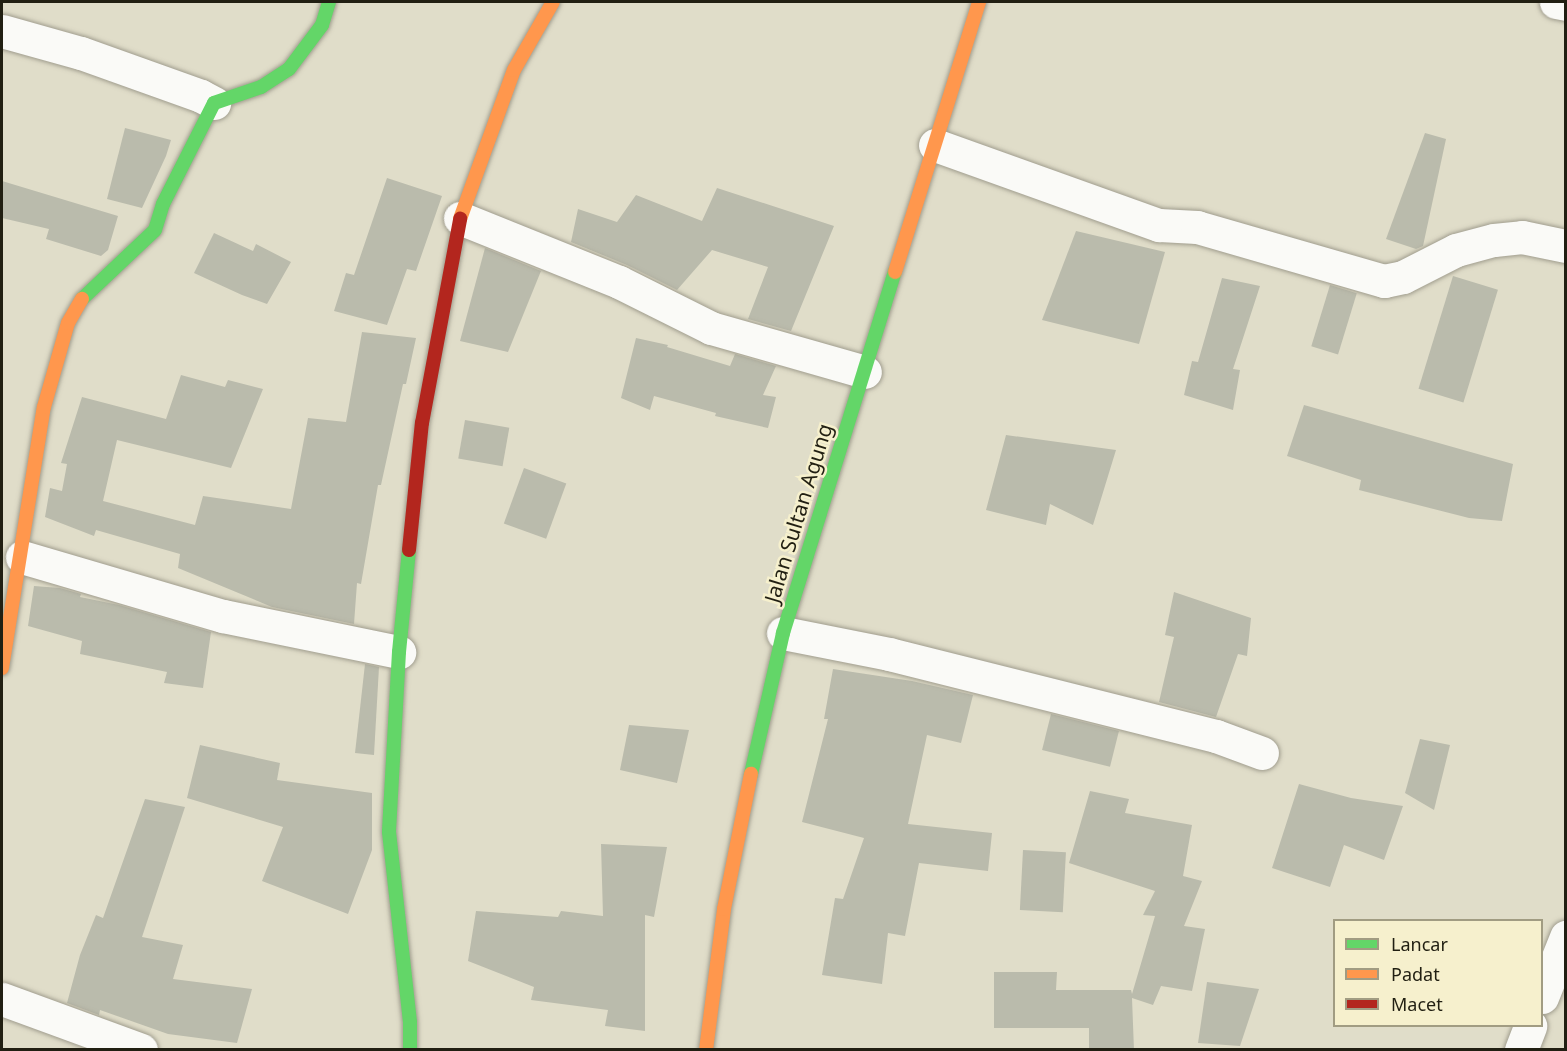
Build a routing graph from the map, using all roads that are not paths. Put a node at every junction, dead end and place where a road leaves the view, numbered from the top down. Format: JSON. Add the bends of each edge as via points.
{"nodes":[{"id":1,"x":329,"y":2,"type":"edge"},
{"id":2,"x":553,"y":2,"type":"edge"},
{"id":3,"x":980,"y":2,"type":"edge"},
{"id":4,"x":1556,"y":2,"type":"edge"},
{"id":5,"x":1566,"y":4,"type":"edge"},
{"id":6,"x":2,"y":31,"type":"edge"},
{"id":7,"x":214,"y":103,"type":"junction"},
{"id":8,"x":935,"y":145,"type":"junction"},
{"id":9,"x":471,"y":222,"type":"junction"},
{"id":10,"x":1566,"y":246,"type":"edge"},
{"id":11,"x":865,"y":372,"type":"junction"},
{"id":12,"x":22,"y":557,"type":"junction"},
{"id":13,"x":783,"y":633,"type":"junction"},
{"id":14,"x":399,"y":652,"type":"junction"},
{"id":15,"x":2,"y":668,"type":"edge"},
{"id":16,"x":1263,"y":753,"type":"dead end"},
{"id":17,"x":1566,"y":937,"type":"edge"},
{"id":18,"x":1543,"y":994,"type":"edge"},
{"id":19,"x":2,"y":999,"type":"edge"},
{"id":20,"x":1530,"y":1027,"type":"edge"},
{"id":21,"x":141,"y":1050,"type":"edge"},
{"id":22,"x":410,"y":1050,"type":"edge"},
{"id":23,"x":706,"y":1050,"type":"edge"},
{"id":24,"x":1521,"y":1050,"type":"edge"}],
"edges":[{"from":1,"to":7,"type":"main road","via":[[322,25],[283,74],[261,87]]},
{"from":2,"to":9,"type":"main road","via":[[514,70]]},
{"from":3,"to":8,"type":"main road","name":"Jalan Sultan Agung"},
{"from":4,"to":5,"type":"street"},
{"from":6,"to":7,"type":"street","via":[[81,53]]},
{"from":7,"to":12,"type":"main road","via":[[163,204],[155,230],[83,297],[68,323],[44,407]]},
{"from":8,"to":10,"type":"street","via":[[1159,225],[1197,227],[1384,280],[1403,277],[1456,250],[1494,240],[1522,237]]},
{"from":8,"to":11,"type":"main road","name":"Jalan Sultan Agung"},
{"from":9,"to":11,"type":"street","via":[[619,282],[711,328]]},
{"from":9,"to":14,"type":"main road","via":[[422,423]]},
{"from":11,"to":13,"type":"main road","name":"Jalan Sultan Agung"},
{"from":12,"to":14,"type":"street","via":[[223,616]]},
{"from":12,"to":15,"type":"main road"},
{"from":13,"to":16,"type":"street","via":[[889,654],[1216,736]]},
{"from":13,"to":23,"type":"main road","name":"Jalan Sultan Agung","via":[[724,909]]},
{"from":14,"to":22,"type":"main road","via":[[389,832]]},
{"from":17,"to":18,"type":"street"},
{"from":19,"to":21,"type":"street"},
{"from":20,"to":24,"type":"street"}]}
